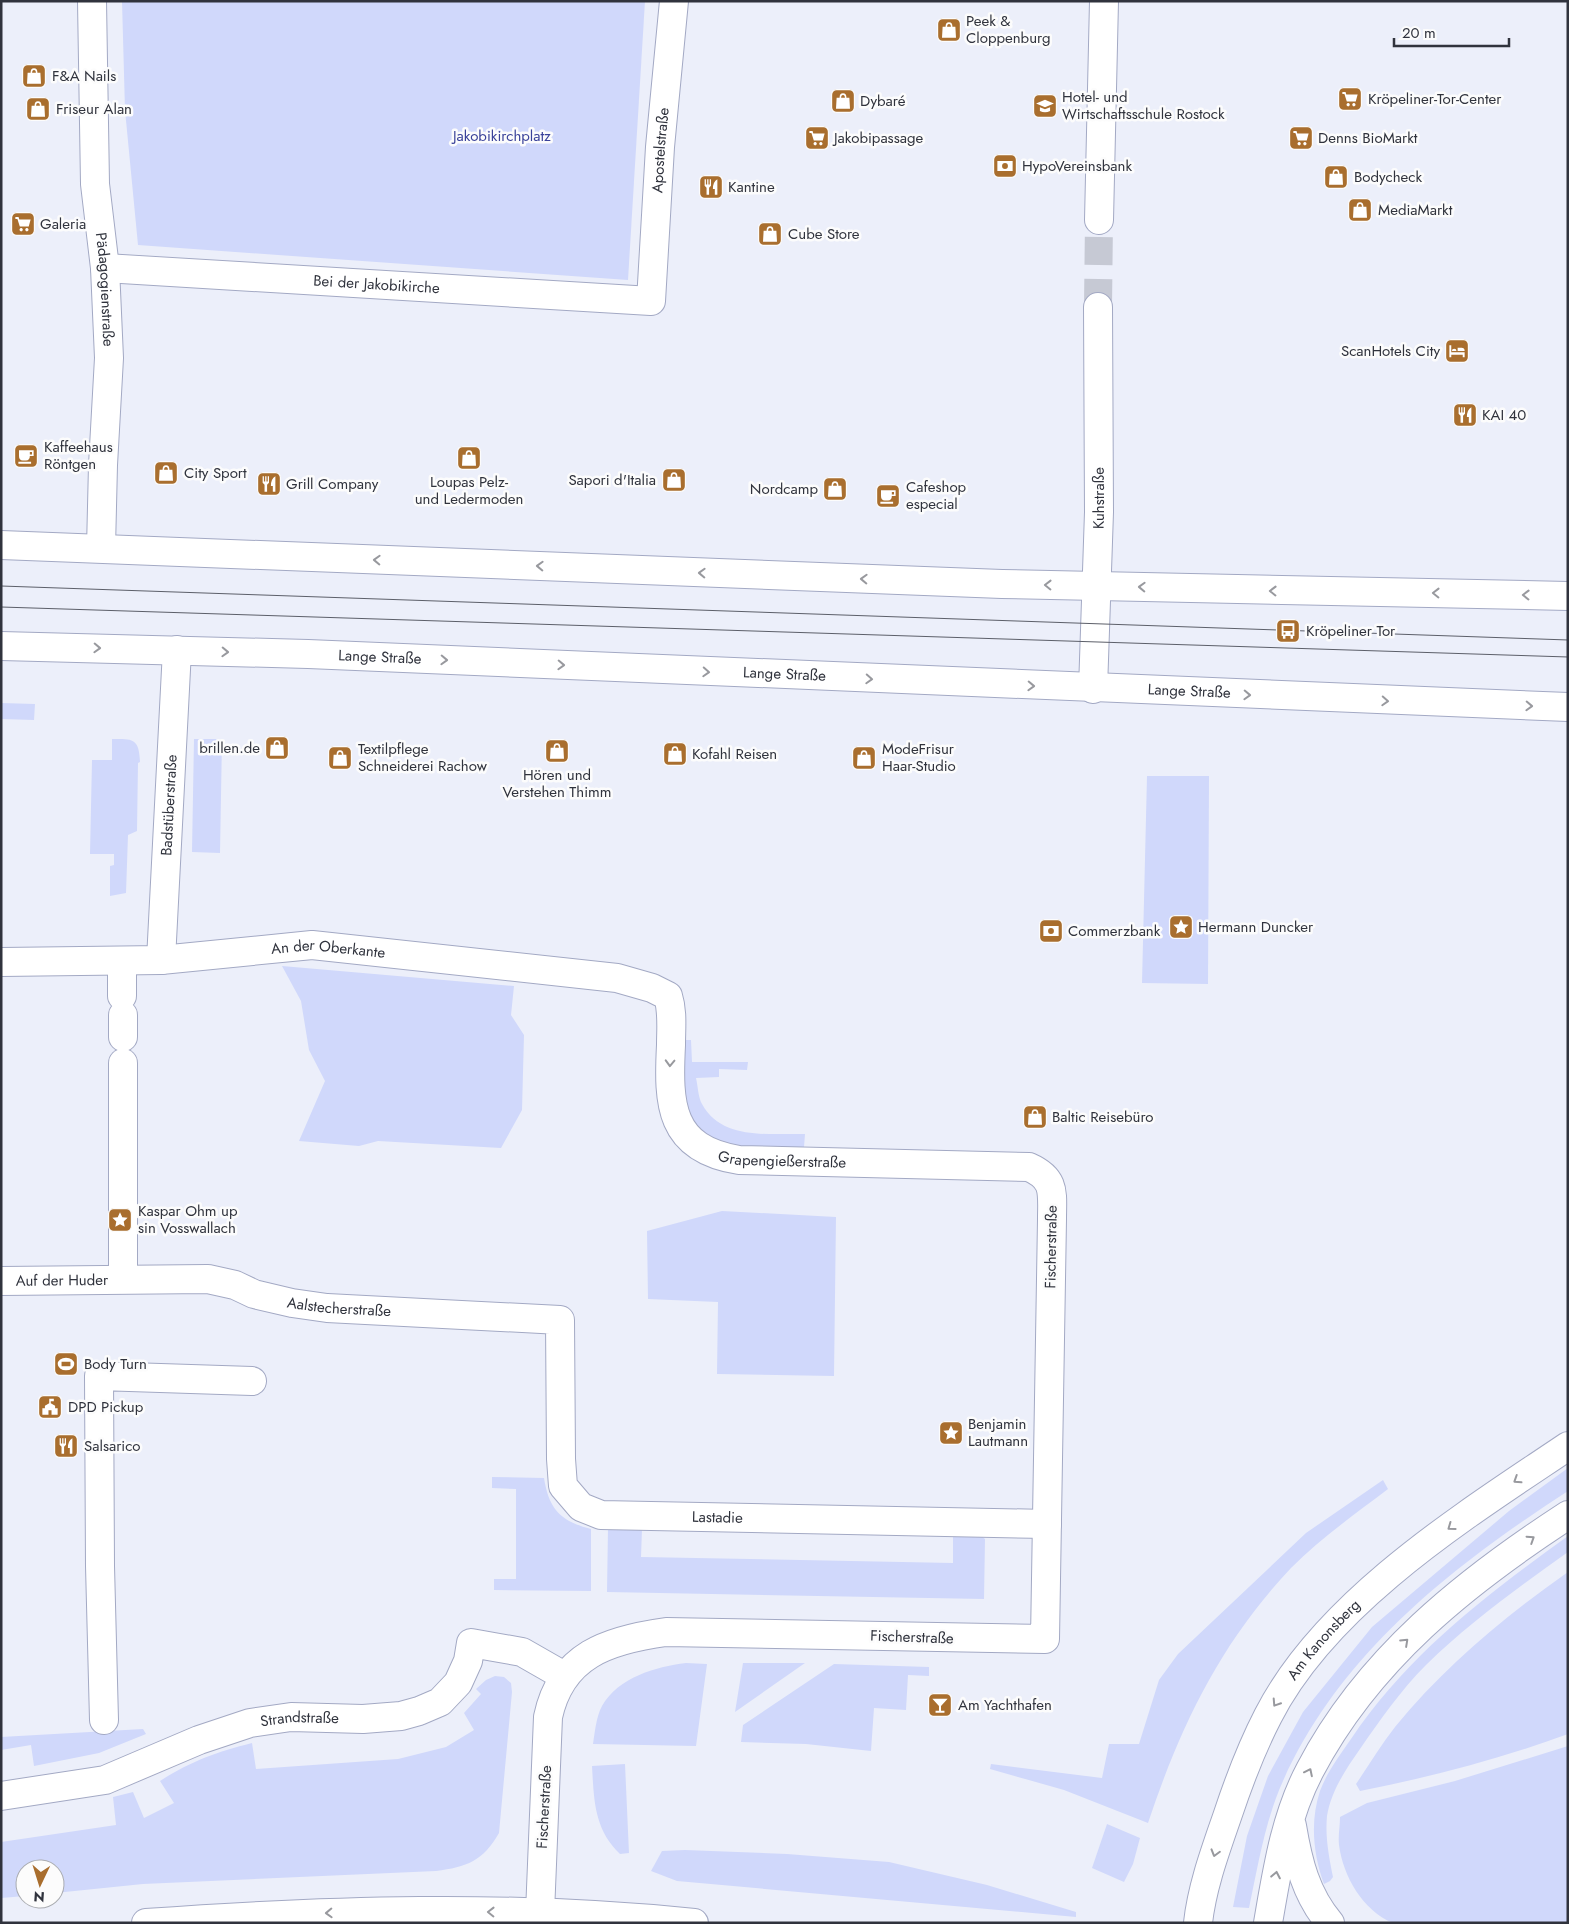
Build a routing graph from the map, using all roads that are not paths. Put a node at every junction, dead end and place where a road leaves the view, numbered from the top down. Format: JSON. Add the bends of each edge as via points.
{"nodes":[{"id":1,"x":92,"y":1,"type":"edge"},
{"id":2,"x":674,"y":1,"type":"edge"},
{"id":3,"x":1104,"y":1,"type":"edge"},
{"id":4,"x":1099,"y":220,"type":"tunnel mouth"},
{"id":5,"x":104,"y":268,"type":"junction"},
{"id":6,"x":651,"y":301,"type":"joint"},
{"id":7,"x":1098,"y":307,"type":"tunnel mouth"},
{"id":8,"x":1,"y":544,"type":"edge"},
{"id":9,"x":101,"y":548,"type":"junction"},
{"id":10,"x":1096,"y":586,"type":"junction"},
{"id":11,"x":1568,"y":596,"type":"edge"},
{"id":12,"x":1,"y":646,"type":"edge"},
{"id":13,"x":177,"y":650,"type":"junction"},
{"id":14,"x":1093,"y":689,"type":"junction"},
{"id":15,"x":1568,"y":707,"type":"edge"},
{"id":16,"x":162,"y":960,"type":"junction"},
{"id":17,"x":122,"y":961,"type":"junction"},
{"id":18,"x":1,"y":962,"type":"edge"},
{"id":19,"x":652,"y":988,"type":"joint"},
{"id":20,"x":1044,"y":1174,"type":"joint"},
{"id":21,"x":123,"y":1279,"type":"junction"},
{"id":22,"x":1,"y":1281,"type":"edge"},
{"id":23,"x":560,"y":1320,"type":"joint"},
{"id":24,"x":252,"y":1381,"type":"dead end"},
{"id":25,"x":1568,"y":1446,"type":"edge"},
{"id":26,"x":1568,"y":1515,"type":"edge"},
{"id":27,"x":1047,"y":1524,"type":"junction"},
{"id":28,"x":564,"y":1676,"type":"junction"},
{"id":29,"x":104,"y":1720,"type":"dead end"},
{"id":30,"x":1,"y":1796,"type":"edge"},
{"id":31,"x":1290,"y":1817,"type":"junction"},
{"id":32,"x":540,"y":1918,"type":"edge"},
{"id":33,"x":146,"y":1923,"type":"edge"},
{"id":34,"x":694,"y":1923,"type":"edge"},
{"id":35,"x":1198,"y":1923,"type":"edge"},
{"id":36,"x":1268,"y":1923,"type":"edge"},
{"id":37,"x":1330,"y":1923,"type":"edge"}],
"edges":[{"from":1,"to":5,"type":"street","name":"Pädagogienstraße","via":[[95,184]]},
{"from":2,"to":6,"type":"street","name":"Apostelstraße","via":[[660,147]]},
{"from":3,"to":4,"type":"street"},
{"from":5,"to":6,"type":"street","name":"Bei der Jakobikirche"},
{"from":5,"to":9,"type":"street","name":"Pädagogienstraße","via":[[109,358]]},
{"from":7,"to":10,"type":"street","name":"Kuhstraße"},
{"from":8,"to":9,"type":"street"},
{"from":10,"to":9,"type":"street","one_way":true},
{"from":11,"to":10,"type":"street","one_way":true},
{"from":10,"to":14,"type":"street","name":"Kuhstraße"},
{"from":12,"to":13,"type":"street","name":"Lange Straße","one_way":true},
{"from":13,"to":14,"type":"street","name":"Lange Straße","one_way":true},
{"from":13,"to":16,"type":"street","name":"Badstüberstraße"},
{"from":14,"to":15,"type":"street","name":"Lange Straße","one_way":true},
{"from":16,"to":17,"type":"street","name":"An der Oberkante"},
{"from":16,"to":19,"type":"street","name":"An der Oberkante","via":[[312,944],[617,978]]},
{"from":17,"to":18,"type":"street","name":"An der Oberkante"},
{"from":17,"to":21,"type":"street"},
{"from":19,"to":20,"type":"street","name":"Grapengießerstraße","one_way":true,"via":[[668,996],[672,1014],[669,1084],[672,1107],[682,1130],[696,1146],[714,1156],[739,1160],[1029,1167]]},
{"from":20,"to":27,"type":"street","name":"Fischerstraße","via":[[1050,1184],[1052,1205]]},
{"from":21,"to":22,"type":"street","name":"Auf der Huder"},
{"from":21,"to":23,"type":"street","name":"Aalstecherstraße","via":[[208,1279],[235,1285],[254,1294],[328,1308]]},
{"from":23,"to":27,"type":"street","name":"Lastadie","via":[[563,1486],[581,1507],[601,1515],[641,1517]]},
{"from":24,"to":29,"type":"street","via":[[99,1376]]},
{"from":25,"to":35,"type":"street","name":"Am Kanonsberg","one_way":true,"via":[[1428,1543],[1369,1593],[1316,1645],[1268,1715],[1239,1781],[1215,1852]]},
{"from":31,"to":26,"type":"street","one_way":true,"via":[[1309,1771],[1338,1723],[1362,1688],[1396,1650],[1514,1550]]},
{"from":27,"to":28,"type":"street","name":"Fischerstraße","via":[[1044,1640],[666,1632],[635,1636],[604,1646]]},
{"from":28,"to":30,"type":"street","name":"Strandstraße","via":[[522,1652],[471,1643],[468,1661],[458,1683],[440,1702],[418,1711],[363,1719],[291,1717],[250,1723],[174,1750],[105,1780]]},
{"from":28,"to":32,"type":"street","name":"Fischerstraße","via":[[552,1698],[548,1717]]},
{"from":36,"to":31,"type":"street","one_way":true},
{"from":31,"to":37,"type":"street","via":[[1303,1877],[1311,1897]]},
{"from":32,"to":33,"type":"street","one_way":true,"via":[[406,1911]]},
{"from":32,"to":34,"type":"street","via":[[639,1917]]}]}
